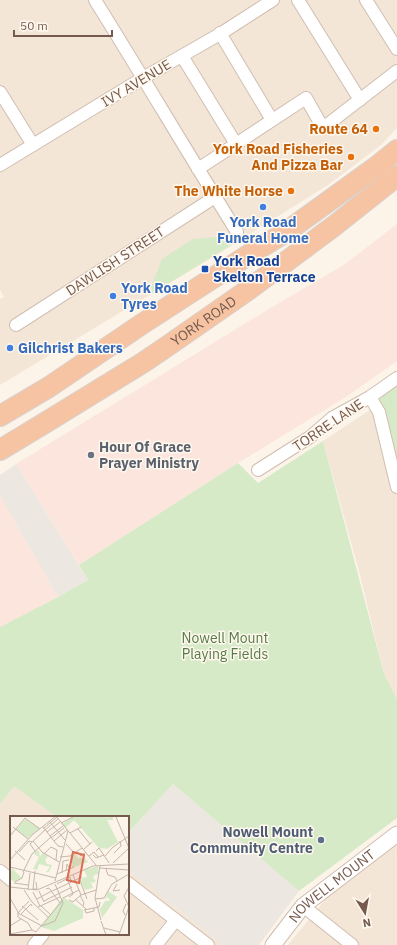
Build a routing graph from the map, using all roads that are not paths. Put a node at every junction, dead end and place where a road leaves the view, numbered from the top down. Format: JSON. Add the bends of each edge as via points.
{"nodes":[{"id":1,"x":95,"y":0,"type":"edge"},
{"id":2,"x":273,"y":0,"type":"edge"},
{"id":3,"x":298,"y":0,"type":"edge"},
{"id":4,"x":366,"y":0,"type":"edge"},
{"id":5,"x":220,"y":33,"type":"junction"},
{"id":6,"x":397,"y":49,"type":"edge"},
{"id":7,"x":182,"y":56,"type":"junction"},
{"id":8,"x":397,"y":71,"type":"edge"},
{"id":9,"x":143,"y":78,"type":"junction"},
{"id":10,"x":0,"y":92,"type":"edge"},
{"id":11,"x":360,"y":100,"type":"junction"},
{"id":12,"x":272,"y":120,"type":"junction"},
{"id":13,"x":236,"y":144,"type":"junction"},
{"id":14,"x":33,"y":145,"type":"junction"},
{"id":15,"x":397,"y":146,"type":"edge"},
{"id":16,"x":397,"y":150,"type":"edge"},
{"id":17,"x":0,"y":165,"type":"edge"},
{"id":18,"x":376,"y":167,"type":"junction"},
{"id":19,"x":198,"y":169,"type":"junction"},
{"id":20,"x":397,"y":176,"type":"edge"},
{"id":21,"x":215,"y":197,"type":"junction"},
{"id":22,"x":238,"y":232,"type":"dead end"},
{"id":23,"x":16,"y":325,"type":"dead end"},
{"id":24,"x":397,"y":378,"type":"edge"},
{"id":25,"x":370,"y":397,"type":"junction"},
{"id":26,"x":0,"y":416,"type":"edge"},
{"id":27,"x":0,"y":450,"type":"edge"},
{"id":28,"x":258,"y":470,"type":"dead end"},
{"id":29,"x":397,"y":487,"type":"edge"},
{"id":30,"x":397,"y":834,"type":"edge"},
{"id":31,"x":0,"y":871,"type":"edge"},
{"id":32,"x":10,"y":879,"type":"edge"},
{"id":33,"x":129,"y":884,"type":"edge"},
{"id":34,"x":303,"y":906,"type":"junction"},
{"id":35,"x":176,"y":920,"type":"junction"},
{"id":36,"x":42,"y":935,"type":"edge"},
{"id":37,"x":34,"y":945,"type":"edge"},
{"id":38,"x":156,"y":945,"type":"edge"},
{"id":39,"x":208,"y":945,"type":"edge"},
{"id":40,"x":273,"y":945,"type":"edge"},
{"id":41,"x":352,"y":945,"type":"edge"}],
"edges":[{"from":1,"to":9,"type":"street"},
{"from":2,"to":5,"type":"street","name":"IVY AVENUE"},
{"from":3,"to":11,"type":"street"},
{"from":4,"to":6,"type":"street"},
{"from":5,"to":7,"type":"street","name":"IVY AVENUE"},
{"from":5,"to":12,"type":"street"},
{"from":7,"to":9,"type":"street","name":"IVY AVENUE"},
{"from":7,"to":13,"type":"street"},
{"from":8,"to":11,"type":"street"},
{"from":9,"to":14,"type":"street","name":"IVY AVENUE"},
{"from":9,"to":19,"type":"street"},
{"from":10,"to":14,"type":"street"},
{"from":11,"to":12,"type":"street","via":[[323,128],[306,98]]},
{"from":12,"to":13,"type":"street"},
{"from":13,"to":19,"type":"street"},
{"from":14,"to":17,"type":"street","name":"IVY AVENUE"},
{"from":15,"to":18,"type":"highway"},
{"from":16,"to":18,"type":"highway","name":"YORK ROAD"},
{"from":18,"to":26,"type":"highway","name":"YORK ROAD","via":[[286,232],[49,387]]},
{"from":19,"to":21,"type":"street"},
{"from":20,"to":27,"type":"highway","name":"YORK ROAD","via":[[334,226],[179,338]]},
{"from":21,"to":22,"type":"street"},
{"from":21,"to":23,"type":"street","name":"DAWLISH STREET"},
{"from":24,"to":25,"type":"street","name":"TORRE LANE"},
{"from":25,"to":28,"type":"street","name":"TORRE LANE","via":[[332,418],[310,437]]},
{"from":25,"to":29,"type":"street","via":[[379,412]]},
{"from":30,"to":34,"type":"street","name":"NOWELL MOUNT"},
{"from":31,"to":32,"type":"street"},
{"from":33,"to":35,"type":"street"},
{"from":34,"to":40,"type":"street","name":"NOWELL MOUNT"},
{"from":34,"to":41,"type":"street"},
{"from":35,"to":38,"type":"street"},
{"from":35,"to":39,"type":"street"},
{"from":36,"to":37,"type":"street"}]}
